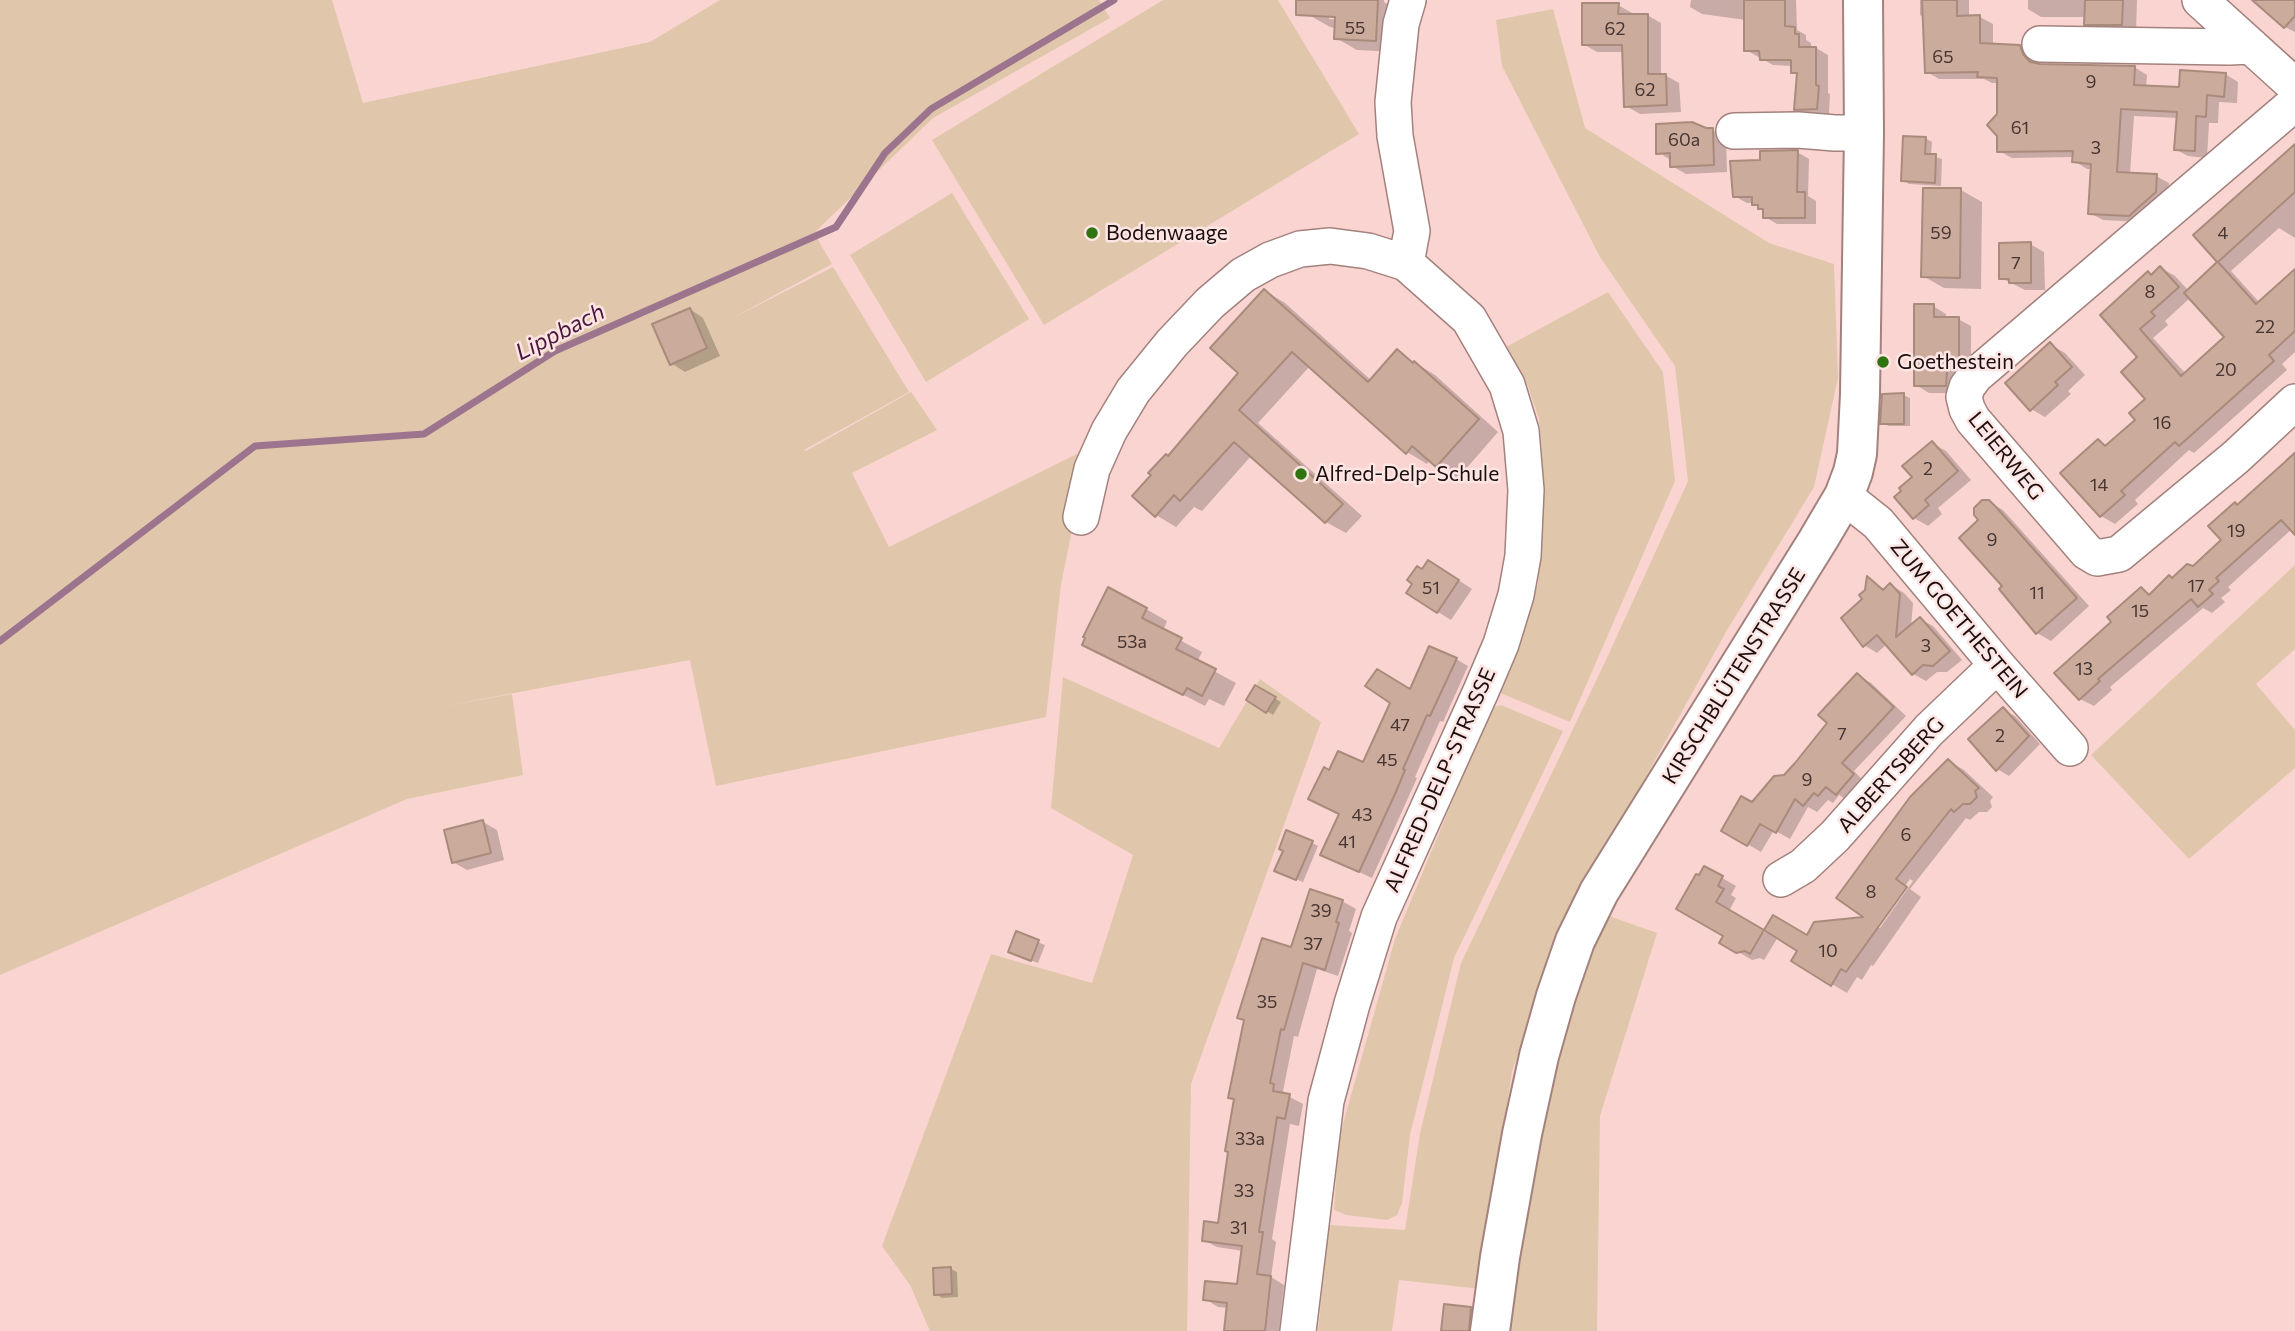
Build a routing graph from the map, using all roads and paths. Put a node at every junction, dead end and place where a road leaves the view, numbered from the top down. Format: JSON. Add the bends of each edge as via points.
{"nodes":[{"id":1,"x":1408,"y":0,"type":"edge"},
{"id":2,"x":1863,"y":0,"type":"edge"},
{"id":3,"x":2200,"y":0,"type":"edge"},
{"id":4,"x":2040,"y":44,"type":"dead end"},
{"id":5,"x":2250,"y":46,"type":"junction"},
{"id":6,"x":2295,"y":86,"type":"edge"},
{"id":7,"x":2295,"y":103,"type":"edge"},
{"id":8,"x":1734,"y":131,"type":"dead end"},
{"id":9,"x":1864,"y":133,"type":"junction"},
{"id":10,"x":1406,"y":263,"type":"junction"},
{"id":11,"x":2295,"y":402,"type":"edge"},
{"id":12,"x":1844,"y":496,"type":"junction"},
{"id":13,"x":1081,"y":517,"type":"dead end"},
{"id":14,"x":1997,"y":665,"type":"junction"},
{"id":15,"x":2070,"y":748,"type":"dead end"},
{"id":16,"x":1781,"y":879,"type":"dead end"},
{"id":17,"x":1298,"y":1331,"type":"edge"},
{"id":18,"x":1490,"y":1331,"type":"edge"}],
"edges":[{"from":1,"to":10,"type":"street","via":[[1393,102],[1412,231]]},
{"from":2,"to":9,"type":"main road","name":"KIRSCHBLÜTENSTRASSE"},
{"from":3,"to":5,"type":"street"},
{"from":4,"to":5,"type":"street"},
{"from":5,"to":6,"type":"street"},
{"from":7,"to":11,"type":"street","name":"LEIERWEG","via":[[1975,376],[1964,397],[1973,420],[2097,558],[2119,554]]},
{"from":8,"to":9,"type":"street"},
{"from":9,"to":12,"type":"main road","name":"KIRSCHBLÜTENSTRASSE","via":[[1859,418],[1857,454]]},
{"from":10,"to":13,"type":"street","name":"ALFRED-DELP-STRASSE","via":[[1330,246],[1300,249],[1243,275],[1172,343],[1132,391],[1092,469]]},
{"from":10,"to":17,"type":"street","name":"ALFRED-DELP-STRASSE","via":[[1469,319],[1507,385],[1521,431],[1527,490],[1523,556],[1501,644],[1379,916],[1352,1004],[1326,1101]]},
{"from":12,"to":14,"type":"street","name":"ZUM GOETHESTEIN","via":[[1878,523]]},
{"from":12,"to":18,"type":"main road","name":"KIRSCHBLÜTENSTRASSE","via":[[1599,892],[1576,941],[1556,996],[1531,1095]]},
{"from":14,"to":15,"type":"street","name":"ZUM GOETHESTEIN"},
{"from":14,"to":16,"type":"street","name":"ALBERTSBERG","via":[[1929,730],[1835,836],[1803,866]]}]}
